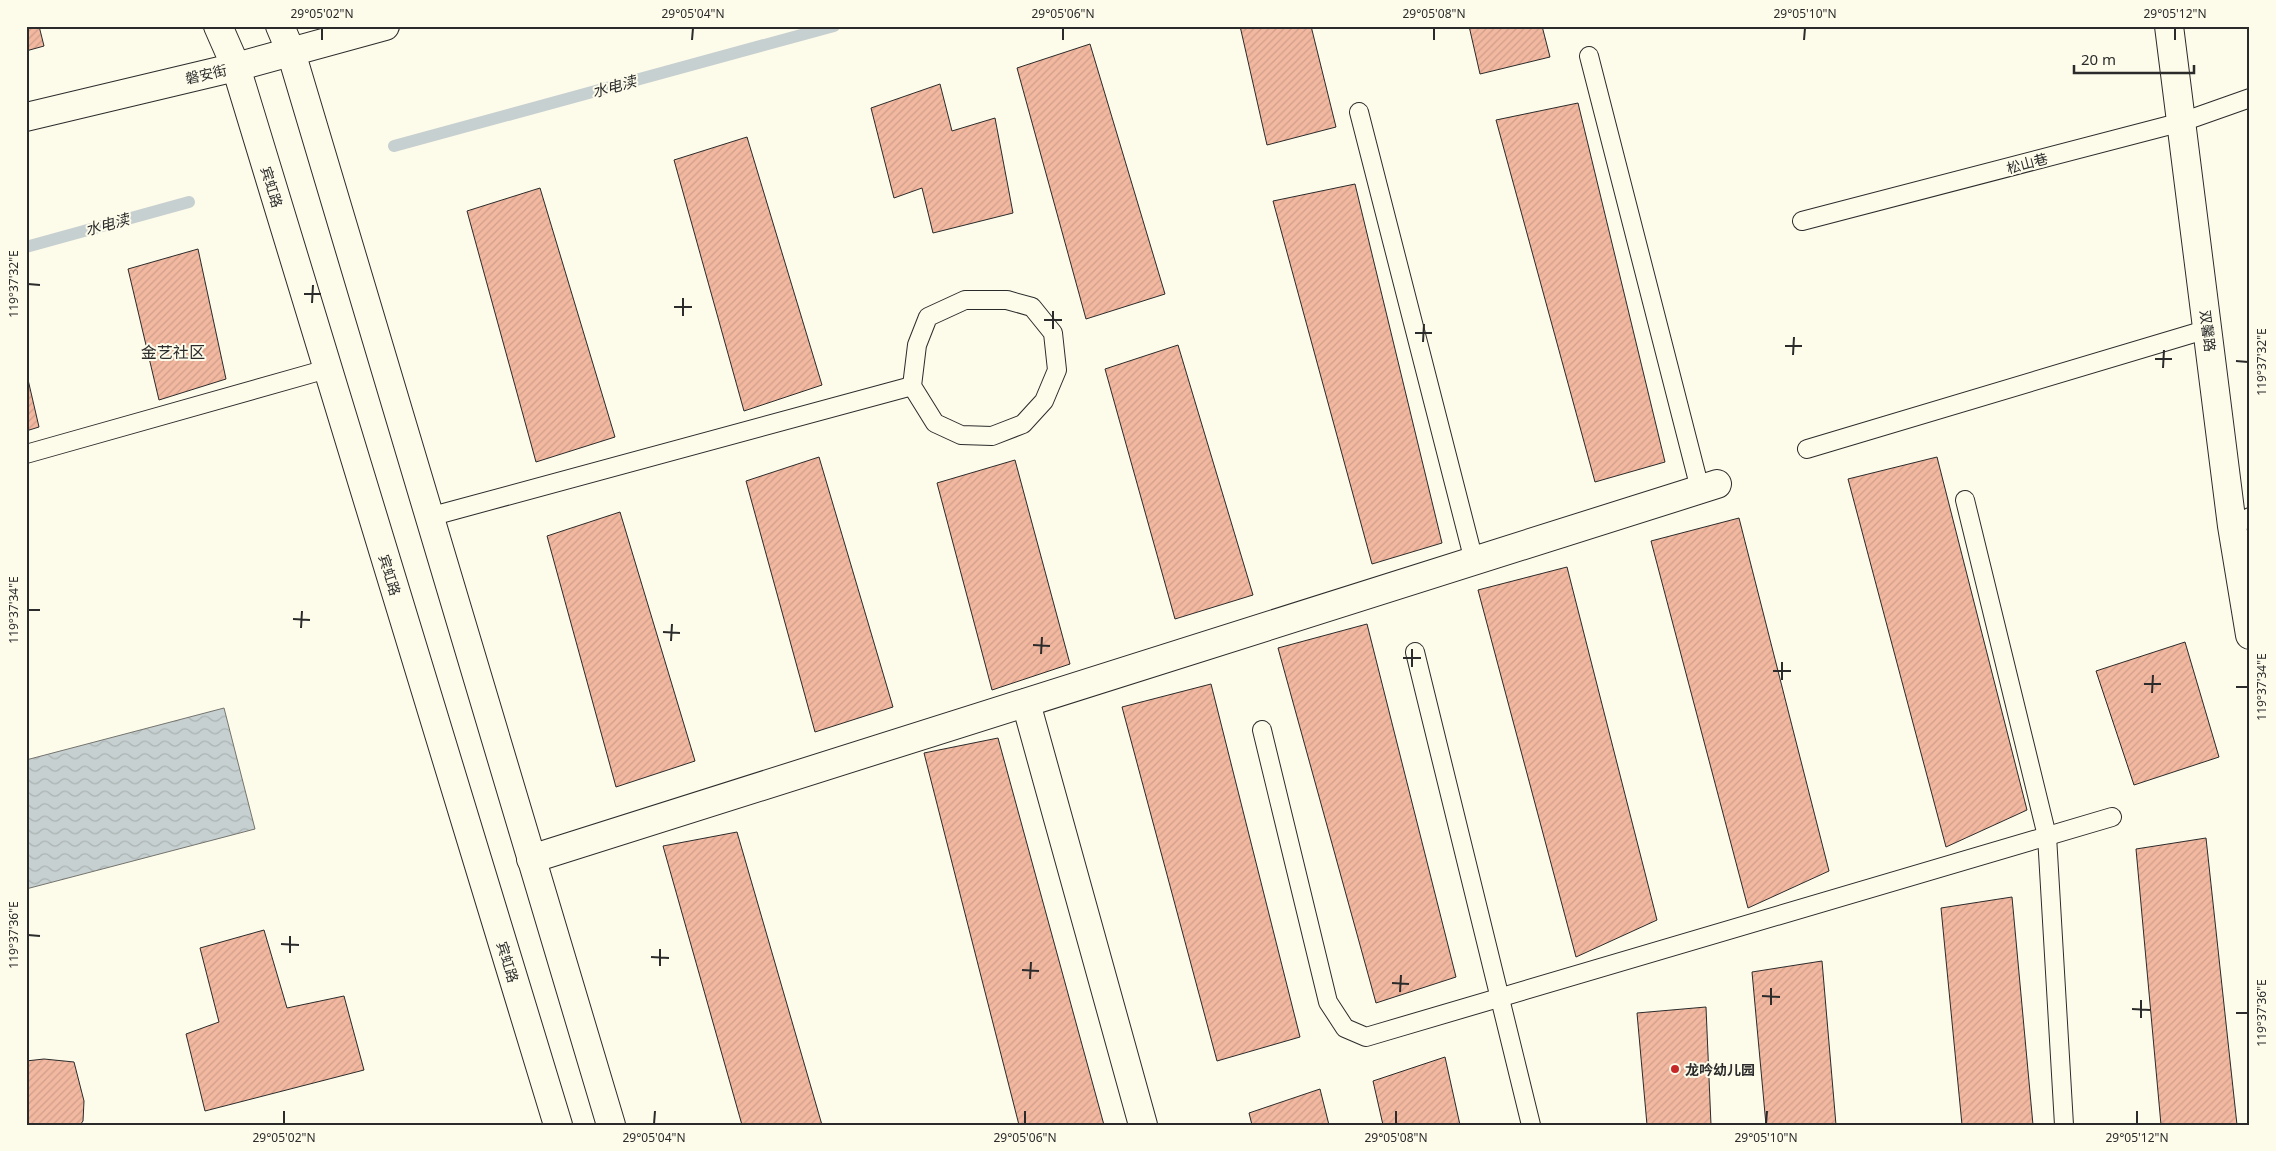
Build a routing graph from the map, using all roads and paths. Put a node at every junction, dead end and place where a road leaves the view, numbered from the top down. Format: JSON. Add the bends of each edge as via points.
{"nodes":[{"id":1,"x":218,"y":26,"type":"edge"},
{"id":2,"x":280,"y":26,"type":"edge"},
{"id":3,"x":385,"y":26,"type":"edge"},
{"id":4,"x":2170,"y":26,"type":"edge"},
{"id":5,"x":290,"y":52,"type":"junction"},
{"id":6,"x":1589,"y":56,"type":"dead end"},
{"id":7,"x":236,"y":67,"type":"junction"},
{"id":8,"x":2250,"y":98,"type":"edge"},
{"id":9,"x":1359,"y":112,"type":"dead end"},
{"id":10,"x":26,"y":117,"type":"edge"},
{"id":11,"x":2182,"y":122,"type":"junction"},
{"id":12,"x":1802,"y":221,"type":"dead end"},
{"id":13,"x":2208,"y":329,"type":"junction"},
{"id":14,"x":328,"y":369,"type":"junction"},
{"id":15,"x":912,"y":386,"type":"junction"},
{"id":16,"x":1807,"y":449,"type":"dead end"},
{"id":17,"x":26,"y":454,"type":"edge"},
{"id":18,"x":1709,"y":487,"type":"joint"},
{"id":19,"x":1965,"y":500,"type":"dead end"},
{"id":20,"x":429,"y":516,"type":"junction"},
{"id":21,"x":2241,"y":522,"type":"edge"},
{"id":22,"x":1474,"y":561,"type":"junction"},
{"id":23,"x":2250,"y":635,"type":"edge"},
{"id":24,"x":1415,"y":652,"type":"dead end"},
{"id":25,"x":1026,"y":703,"type":"junction"},
{"id":26,"x":1262,"y":730,"type":"dead end"},
{"id":27,"x":2112,"y":817,"type":"dead end"},
{"id":28,"x":2046,"y":836,"type":"junction"},
{"id":29,"x":531,"y":859,"type":"junction"},
{"id":30,"x":1500,"y":997,"type":"junction"},
{"id":31,"x":558,"y":1125,"type":"edge"},
{"id":32,"x":611,"y":1125,"type":"edge"},
{"id":33,"x":1143,"y":1125,"type":"edge"},
{"id":34,"x":1531,"y":1125,"type":"edge"},
{"id":35,"x":2064,"y":1125,"type":"edge"}],
"edges":[{"from":1,"to":7,"type":"street","name":"宾虹路"},
{"from":2,"to":5,"type":"street"},
{"from":3,"to":5,"type":"street","name":"磐安街"},
{"from":4,"to":11,"type":"street","name":"双馨路"},
{"from":5,"to":7,"type":"street","name":"磐安街"},
{"from":5,"to":20,"type":"street"},
{"from":6,"to":18,"type":"lane"},
{"from":7,"to":10,"type":"street","name":"磐安街"},
{"from":7,"to":14,"type":"street","name":"宾虹路"},
{"from":8,"to":11,"type":"lane","name":"松山巷"},
{"from":9,"to":22,"type":"lane"},
{"from":11,"to":12,"type":"lane","name":"松山巷"},
{"from":11,"to":13,"type":"street","name":"双馨路"},
{"from":13,"to":16,"type":"lane"},
{"from":13,"to":21,"type":"street","name":"双馨路"},
{"from":14,"to":17,"type":"lane"},
{"from":14,"to":31,"type":"street","name":"宾虹路"},
{"from":15,"to":15,"type":"lane","via":[[935,423],[961,435],[992,436],[1024,424],[1044,402],[1057,370],[1053,333],[1032,307],[1007,300],[965,300],[928,317],[917,346]]},
{"from":15,"to":20,"type":"lane"},
{"from":18,"to":22,"type":"street"},
{"from":19,"to":28,"type":"lane"},
{"from":20,"to":29,"type":"street"},
{"from":21,"to":23,"type":"street","name":"双馨路"},
{"from":22,"to":25,"type":"street"},
{"from":24,"to":30,"type":"lane"},
{"from":25,"to":29,"type":"street"},
{"from":25,"to":33,"type":"street"},
{"from":26,"to":30,"type":"lane","via":[[1328,1002],[1345,1028],[1366,1037]]},
{"from":27,"to":28,"type":"lane"},
{"from":28,"to":30,"type":"lane"},
{"from":28,"to":35,"type":"lane"},
{"from":29,"to":32,"type":"street"},
{"from":30,"to":34,"type":"lane"}]}
